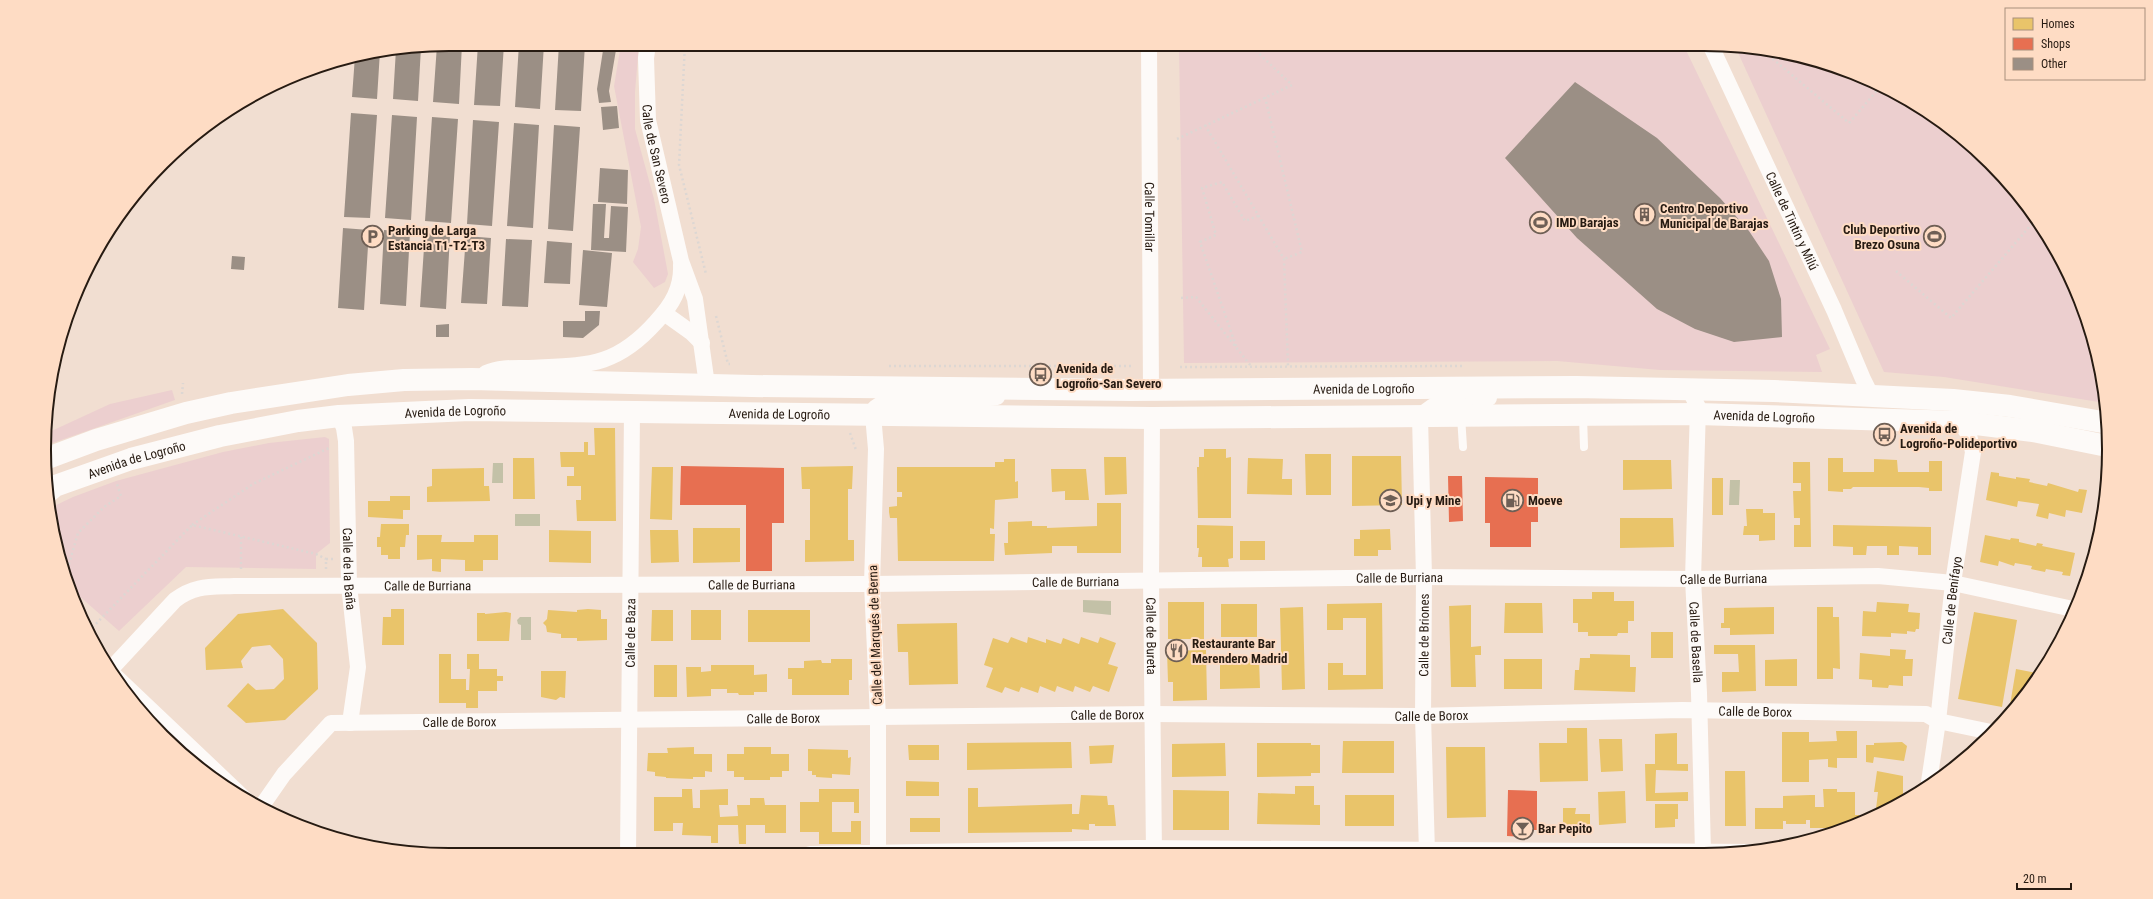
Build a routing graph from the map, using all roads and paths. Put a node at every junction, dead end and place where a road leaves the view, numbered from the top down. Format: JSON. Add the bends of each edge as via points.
{"nodes":[{"id":1,"x":647,"y":51,"type":"edge"},
{"id":2,"x":685,"y":51,"type":"edge"},
{"id":3,"x":1149,"y":51,"type":"edge"},
{"id":4,"x":1256,"y":51,"type":"edge"},
{"id":5,"x":1713,"y":51,"type":"edge"},
{"id":6,"x":1771,"y":57,"type":"edge"},
{"id":7,"x":1876,"y":90,"type":"edge"},
{"id":8,"x":1264,"y":97,"type":"junction"},
{"id":9,"x":1204,"y":125,"type":"junction"},
{"id":10,"x":1177,"y":139,"type":"dead end"},
{"id":11,"x":1258,"y":216,"type":"junction"},
{"id":12,"x":2032,"y":224,"type":"edge"},
{"id":13,"x":1284,"y":259,"type":"junction"},
{"id":14,"x":681,"y":261,"type":"junction"},
{"id":15,"x":1896,"y":272,"type":"dead end"},
{"id":16,"x":707,"y":279,"type":"dead end"},
{"id":17,"x":1181,"y":298,"type":"dead end"},
{"id":18,"x":715,"y":310,"type":"dead end"},
{"id":19,"x":664,"y":312,"type":"junction"},
{"id":20,"x":702,"y":343,"type":"junction"},
{"id":21,"x":1236,"y":346,"type":"junction"},
{"id":22,"x":734,"y":364,"type":"dead end"},
{"id":23,"x":881,"y":366,"type":"dead end"},
{"id":24,"x":1136,"y":366,"type":"dead end"},
{"id":25,"x":1251,"y":366,"type":"dead end"},
{"id":26,"x":1288,"y":366,"type":"dead end"},
{"id":27,"x":472,"y":379,"type":"junction"},
{"id":28,"x":183,"y":383,"type":"dead end"},
{"id":29,"x":707,"y":385,"type":"junction"},
{"id":30,"x":1576,"y":387,"type":"junction"},
{"id":31,"x":1013,"y":389,"type":"junction"},
{"id":32,"x":1151,"y":390,"type":"junction"},
{"id":33,"x":1685,"y":390,"type":"junction"},
{"id":34,"x":1875,"y":396,"type":"junction"},
{"id":35,"x":182,"y":398,"type":"dead end"},
{"id":36,"x":632,"y":411,"type":"junction"},
{"id":37,"x":1698,"y":414,"type":"junction"},
{"id":38,"x":1584,"y":415,"type":"junction"},
{"id":39,"x":339,"y":416,"type":"junction"},
{"id":40,"x":873,"y":416,"type":"junction"},
{"id":41,"x":1461,"y":416,"type":"junction"},
{"id":42,"x":1420,"y":417,"type":"junction"},
{"id":43,"x":1152,"y":418,"type":"junction"},
{"id":44,"x":1960,"y":422,"type":"junction"},
{"id":45,"x":2101,"y":422,"type":"edge"},
{"id":46,"x":333,"y":443,"type":"dead end"},
{"id":47,"x":2102,"y":445,"type":"edge"},
{"id":48,"x":1462,"y":447,"type":"dead end"},
{"id":49,"x":1584,"y":447,"type":"dead end"},
{"id":50,"x":51,"y":457,"type":"edge"},
{"id":51,"x":116,"y":481,"type":"dead end"},
{"id":52,"x":53,"y":488,"type":"edge"},
{"id":53,"x":192,"y":525,"type":"junction"},
{"id":54,"x":241,"y":537,"type":"junction"},
{"id":55,"x":326,"y":559,"type":"junction"},
{"id":56,"x":337,"y":559,"type":"dead end"},
{"id":57,"x":68,"y":565,"type":"edge"},
{"id":58,"x":325,"y":574,"type":"dead end"},
{"id":59,"x":1424,"y":577,"type":"junction"},
{"id":60,"x":1151,"y":579,"type":"junction"},
{"id":61,"x":1693,"y":579,"type":"junction"},
{"id":62,"x":1953,"y":583,"type":"junction"},
{"id":63,"x":630,"y":584,"type":"junction"},
{"id":64,"x":872,"y":584,"type":"junction"},
{"id":65,"x":350,"y":585,"type":"junction"},
{"id":66,"x":240,"y":586,"type":"junction"},
{"id":67,"x":2069,"y":608,"type":"edge"},
{"id":68,"x":93,"y":627,"type":"edge"},
{"id":69,"x":115,"y":666,"type":"edge"},
{"id":70,"x":137,"y":696,"type":"edge"},
{"id":71,"x":1700,"y":711,"type":"junction"},
{"id":72,"x":1153,"y":714,"type":"junction"},
{"id":73,"x":1423,"y":716,"type":"junction"},
{"id":74,"x":878,"y":718,"type":"junction"},
{"id":75,"x":628,"y":721,"type":"junction"},
{"id":76,"x":1938,"y":721,"type":"junction"},
{"id":77,"x":350,"y":723,"type":"junction"},
{"id":78,"x":1985,"y":731,"type":"edge"},
{"id":79,"x":220,"y":775,"type":"edge"},
{"id":80,"x":1930,"y":778,"type":"edge"},
{"id":81,"x":264,"y":802,"type":"edge"},
{"id":82,"x":628,"y":848,"type":"edge"},
{"id":83,"x":878,"y":848,"type":"edge"},
{"id":84,"x":1154,"y":848,"type":"edge"},
{"id":85,"x":1427,"y":848,"type":"edge"},
{"id":86,"x":1703,"y":848,"type":"edge"}],
"edges":[{"from":1,"to":14,"type":"street","name":"Calle de San Severo","via":[[648,120]]},
{"from":2,"to":16,"type":"path","via":[[679,165]]},
{"from":3,"to":32,"type":"street","name":"Calle Tomillar"},
{"from":4,"to":8,"type":"path","via":[[1292,85]]},
{"from":5,"to":34,"type":"street","name":"Calle de Tintín y Milú","via":[[1831,303],[1869,392]]},
{"from":6,"to":7,"type":"path","via":[[1850,123]]},
{"from":8,"to":9,"type":"path"},
{"from":8,"to":13,"type":"path","via":[[1302,252]]},
{"from":9,"to":10,"type":"path"},
{"from":9,"to":11,"type":"path"},
{"from":11,"to":13,"type":"path"},
{"from":11,"to":21,"type":"path","via":[[1245,221],[1222,182],[1202,188],[1216,235],[1200,242]]},
{"from":12,"to":15,"type":"path","via":[[1951,318]]},
{"from":13,"to":26,"type":"path"},
{"from":14,"to":19,"type":"street","name":"Calle de San Severo","via":[[680,286]]},
{"from":14,"to":20,"type":"street","name":"Calle de San Severo","via":[[695,299]]},
{"from":17,"to":21,"type":"path","via":[[1196,297]]},
{"from":18,"to":22,"type":"path","via":[[728,364]]},
{"from":19,"to":20,"type":"street"},
{"from":19,"to":27,"type":"street","name":"Avenida de Logroño","via":[[633,343],[606,360],[590,364],[503,369]]},
{"from":20,"to":29,"type":"street","name":"Calle de San Severo"},
{"from":21,"to":25,"type":"path"},
{"from":23,"to":24,"type":"path"},
{"from":27,"to":29,"type":"main road","name":"Avenida de Logroño"},
{"from":27,"to":50,"type":"main road","name":"Avenida de Logroño","via":[[404,380],[348,385],[231,403],[144,425]]},
{"from":28,"to":35,"type":"path"},
{"from":29,"to":31,"type":"main road","name":"Avenida de Logroño"},
{"from":29,"to":36,"type":"main road","via":[[707,391],[700,399],[640,400],[634,403]]},
{"from":30,"to":32,"type":"main road","name":"Avenida de Logroño"},
{"from":30,"to":33,"type":"main road","name":"Avenida de Logroño"},
{"from":30,"to":42,"type":"street","name":"Avenida de Logroño","via":[[1559,396],[1444,401],[1436,403]]},
{"from":31,"to":32,"type":"main road","name":"Avenida de Logroño"},
{"from":31,"to":40,"type":"street","name":"Avenida de Logroño","via":[[998,396],[979,399],[884,402],[875,408]]},
{"from":32,"to":43,"type":"main road"},
{"from":33,"to":34,"type":"main road","name":"Avenida de Logroño"},
{"from":33,"to":37,"type":"street","name":"Calle de Basella","via":[[1696,401]]},
{"from":34,"to":45,"type":"main road","name":"Avenida de Logroño","via":[[2010,406]]},
{"from":36,"to":39,"type":"main road","name":"Avenida de Logroño","via":[[462,411]]},
{"from":36,"to":40,"type":"main road","name":"Avenida de Logroño"},
{"from":36,"to":63,"type":"street","name":"Calle de Baza"},
{"from":37,"to":38,"type":"main road","name":"Avenida de Logroño"},
{"from":37,"to":44,"type":"main road","name":"Avenida de Logroño"},
{"from":37,"to":61,"type":"street","name":"Calle de Basella"},
{"from":38,"to":41,"type":"main road","name":"Avenida de Logroño"},
{"from":38,"to":49,"type":"lane"},
{"from":39,"to":52,"type":"main road","name":"Avenida de Logroño","via":[[228,434],[154,453]]},
{"from":39,"to":65,"type":"street","name":"Calle de la Baña","via":[[346,441]]},
{"from":40,"to":43,"type":"main road","name":"Avenida de Logroño"},
{"from":40,"to":64,"type":"street","name":"Calle del Marqués de Berna","via":[[876,449]]},
{"from":41,"to":42,"type":"main road","name":"Avenida de Logroño"},
{"from":41,"to":48,"type":"lane"},
{"from":42,"to":43,"type":"main road","name":"Avenida de Logroño"},
{"from":42,"to":59,"type":"street","name":"Calle de Briones"},
{"from":43,"to":60,"type":"street","name":"Calle de Bureta"},
{"from":44,"to":47,"type":"main road","name":"Avenida de Logroño","via":[[2033,431]]},
{"from":44,"to":62,"type":"street","name":"Calle de Benifayo","via":[[1969,435],[1973,452]]},
{"from":46,"to":53,"type":"path","via":[[329,448],[253,484]]},
{"from":51,"to":57,"type":"path","via":[[121,496],[104,507],[78,533]]},
{"from":53,"to":54,"type":"path"},
{"from":53,"to":68,"type":"path"},
{"from":54,"to":55,"type":"path","via":[[316,554]]},
{"from":54,"to":66,"type":"path"},
{"from":55,"to":56,"type":"path"},
{"from":55,"to":58,"type":"path"},
{"from":59,"to":60,"type":"street","name":"Calle de Burriana"},
{"from":59,"to":61,"type":"street","name":"Calle de Burriana"},
{"from":59,"to":73,"type":"street","name":"Calle de Briones"},
{"from":60,"to":64,"type":"street","name":"Calle de Burriana"},
{"from":60,"to":72,"type":"street","name":"Calle de Bureta"},
{"from":61,"to":62,"type":"street","name":"Calle de Burriana","via":[[1878,576]]},
{"from":61,"to":71,"type":"street","name":"Calle de Basella"},
{"from":62,"to":67,"type":"street","name":"Calle de Burriana"},
{"from":62,"to":76,"type":"street","name":"Calle de Benifayo"},
{"from":63,"to":64,"type":"street","name":"Calle de Burriana"},
{"from":63,"to":65,"type":"street","name":"Calle de Burriana"},
{"from":63,"to":75,"type":"street","name":"Calle de Baza"},
{"from":64,"to":74,"type":"street","name":"Calle del Marqués de Berna"},
{"from":65,"to":66,"type":"street","name":"Calle de Burriana"},
{"from":65,"to":77,"type":"street","name":"Calle de la Baña","via":[[358,667]]},
{"from":66,"to":69,"type":"street","name":"Calle de Burriana","via":[[200,587],[187,591],[175,600]]},
{"from":70,"to":79,"type":"street"},
{"from":71,"to":73,"type":"street","name":"Calle de Borox"},
{"from":71,"to":76,"type":"street","name":"Calle de Borox","via":[[1926,714]]},
{"from":71,"to":86,"type":"street","name":"Calle de Basella"},
{"from":72,"to":73,"type":"street","name":"Calle de Borox"},
{"from":72,"to":74,"type":"street","name":"Calle de Borox"},
{"from":72,"to":84,"type":"street","name":"Calle de Bureta"},
{"from":73,"to":85,"type":"street","name":"Calle de Briones"},
{"from":74,"to":75,"type":"street","name":"Calle de Borox"},
{"from":74,"to":83,"type":"street","name":"Calle del Marqués de Berna"},
{"from":75,"to":77,"type":"street","name":"Calle de Borox"},
{"from":75,"to":82,"type":"street","name":"Calle de Baza"},
{"from":76,"to":78,"type":"street","name":"Calle de Borox"},
{"from":76,"to":80,"type":"street","name":"Calle de Benifayo"},
{"from":77,"to":81,"type":"street","name":"Calle de Borox","via":[[331,723],[284,774]]}]}
